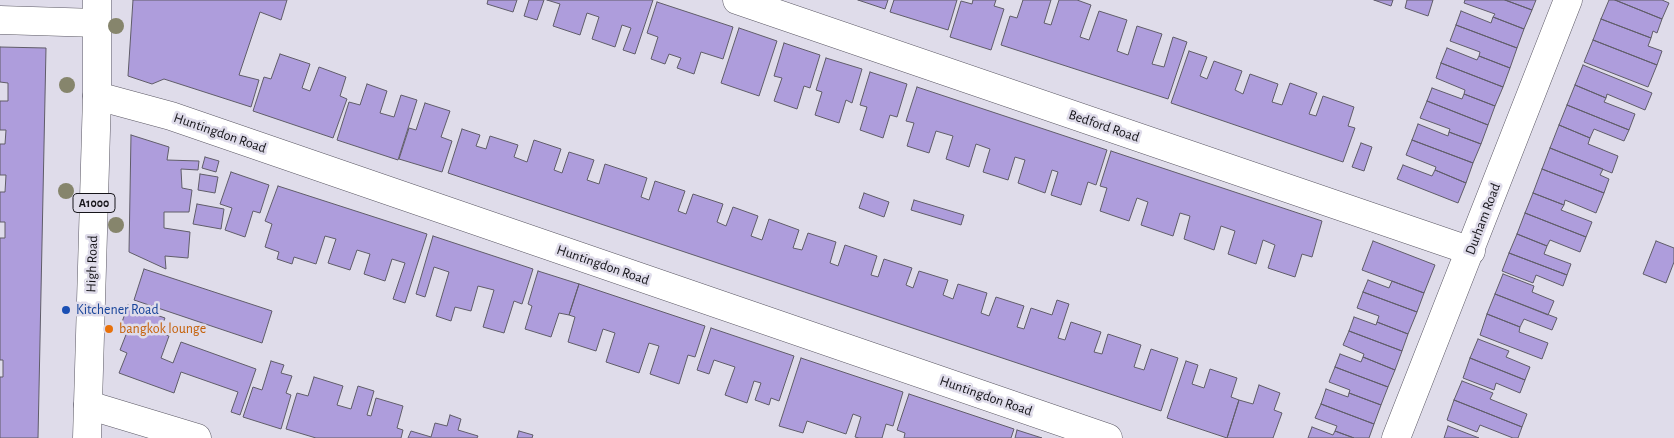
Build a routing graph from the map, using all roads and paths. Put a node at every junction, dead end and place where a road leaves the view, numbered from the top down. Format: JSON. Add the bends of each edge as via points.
{"nodes":[{"id":1,"x":737,"y":0,"type":"edge"},
{"id":2,"x":1568,"y":0,"type":"edge"},
{"id":3,"x":97,"y":11,"type":"edge"},
{"id":4,"x":0,"y":20,"type":"edge"},
{"id":5,"x":96,"y":96,"type":"junction"},
{"id":6,"x":1470,"y":250,"type":"junction"},
{"id":7,"x":88,"y":405,"type":"junction"},
{"id":8,"x":87,"y":438,"type":"edge"},
{"id":9,"x":197,"y":438,"type":"edge"},
{"id":10,"x":1108,"y":438,"type":"edge"},
{"id":11,"x":1396,"y":438,"type":"edge"}],
"edges":[{"from":1,"to":6,"type":"street","name":"Bedford Road"},
{"from":2,"to":6,"type":"street","name":"Durham Road"},
{"from":3,"to":4,"type":"street"},
{"from":3,"to":5,"type":"street","name":"High Road","number":"A1000"},
{"from":5,"to":7,"type":"street","name":"High Road","number":"A1000"},
{"from":5,"to":10,"type":"street","name":"Huntingdon Road","via":[[171,116]]},
{"from":6,"to":11,"type":"street","name":"Durham Road"},
{"from":7,"to":8,"type":"street","name":"High Road","number":"A1000"},
{"from":7,"to":9,"type":"street"}]}
